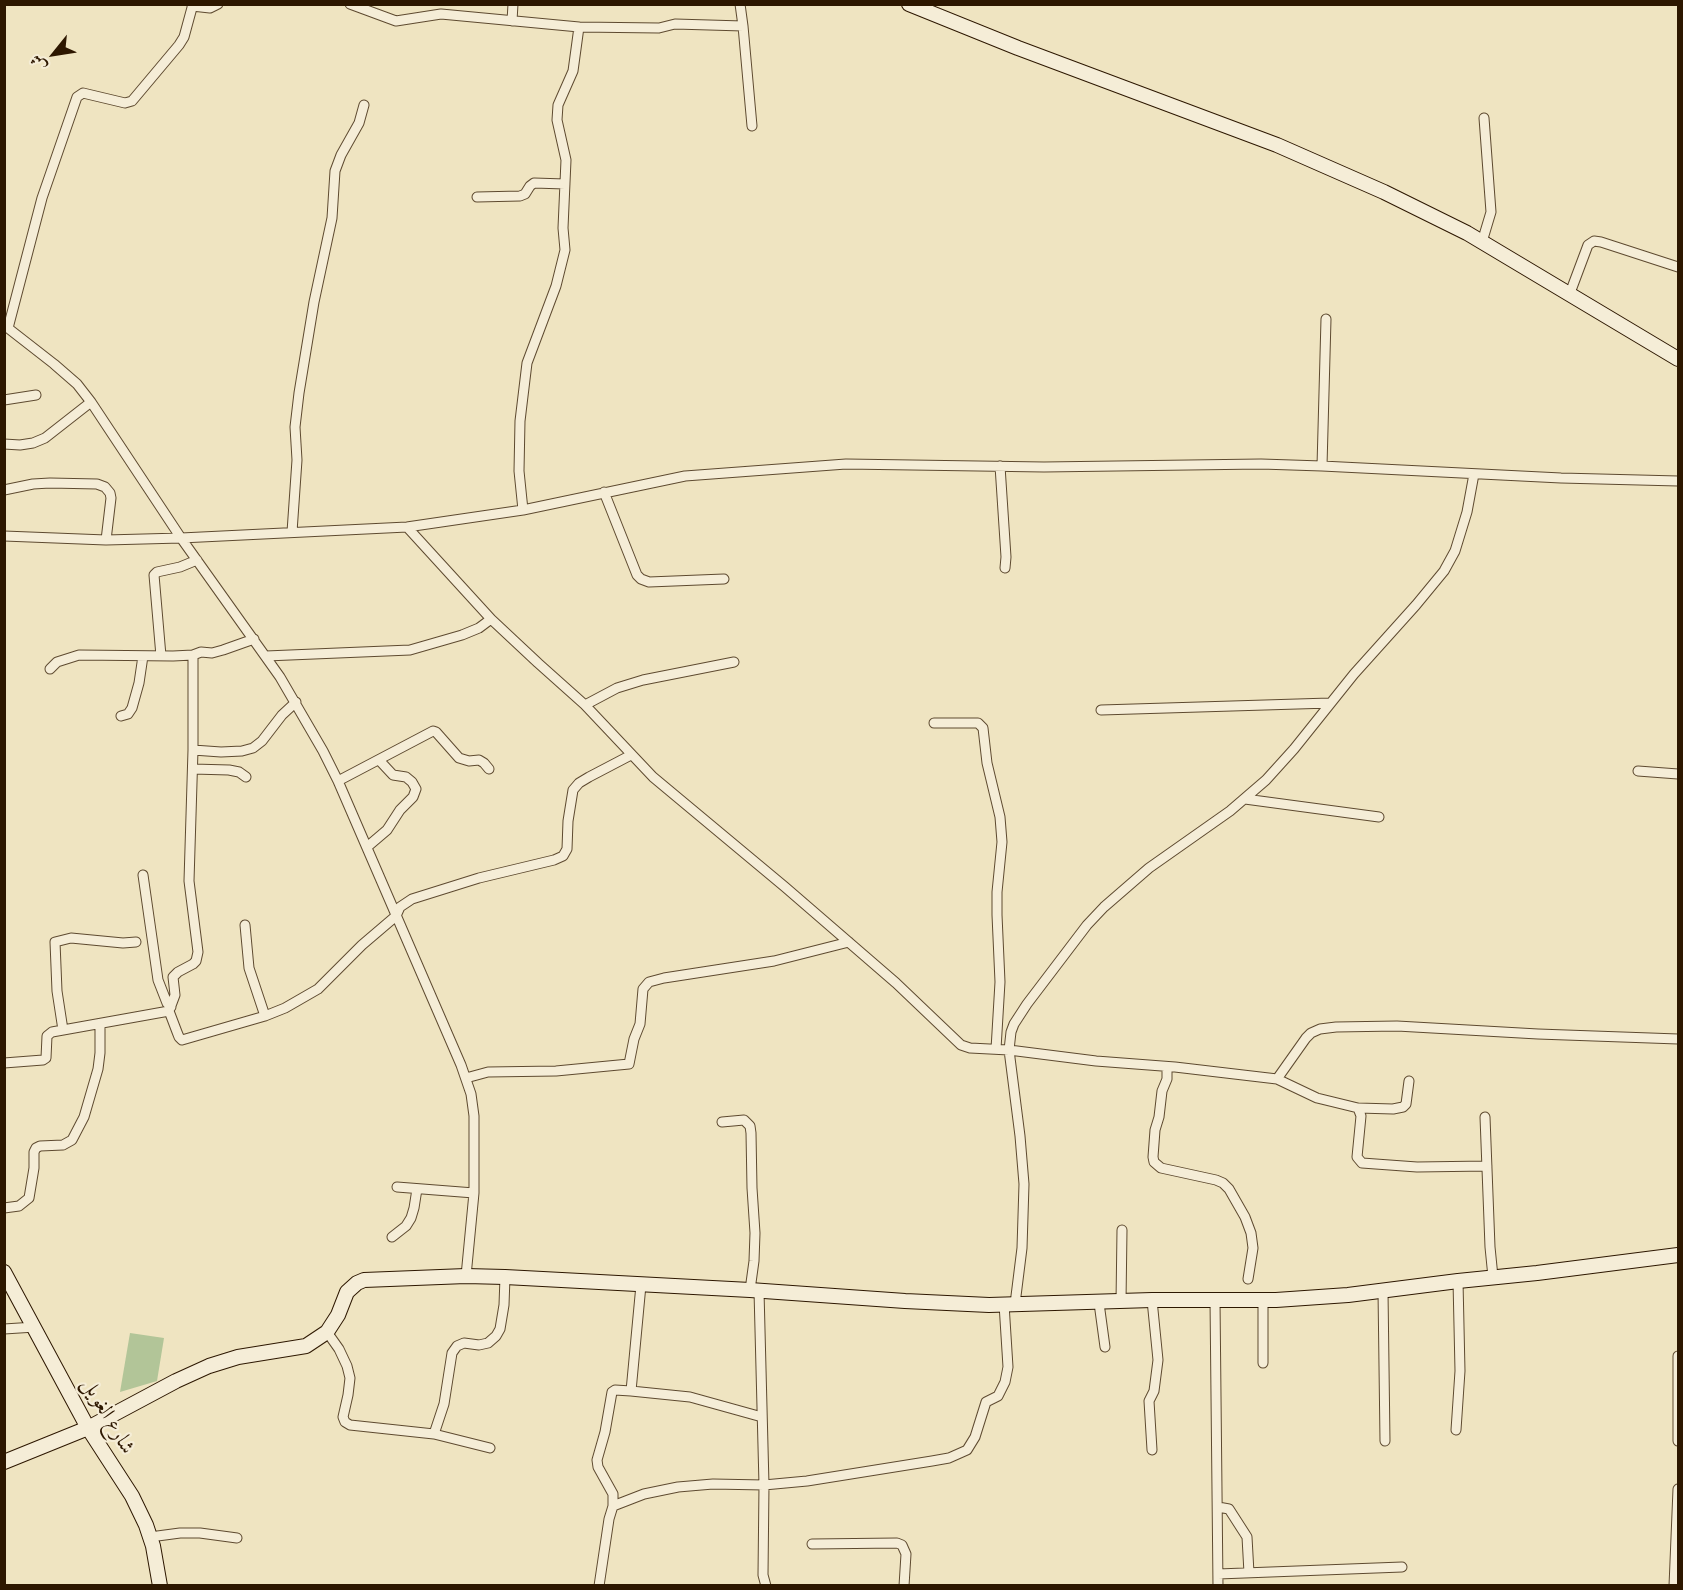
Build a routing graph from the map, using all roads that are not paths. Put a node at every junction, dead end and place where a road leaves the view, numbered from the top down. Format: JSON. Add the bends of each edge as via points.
{"nodes":[{"id":1,"x":218,"y":4,"type":"edge"},
{"id":2,"x":350,"y":4,"type":"edge"},
{"id":3,"x":513,"y":4,"type":"edge"},
{"id":4,"x":740,"y":4,"type":"edge"},
{"id":5,"x":909,"y":4,"type":"edge"},
{"id":6,"x":193,"y":5,"type":"edge"},
{"id":7,"x":443,"y":9,"type":"edge"},
{"id":8,"x":512,"y":21,"type":"junction"},
{"id":9,"x":743,"y":26,"type":"junction"},
{"id":10,"x":579,"y":27,"type":"junction"},
{"id":11,"x":364,"y":105,"type":"dead end"},
{"id":12,"x":1484,"y":118,"type":"dead end"},
{"id":13,"x":752,"y":126,"type":"dead end"},
{"id":14,"x":565,"y":184,"type":"junction"},
{"id":15,"x":477,"y":197,"type":"dead end"},
{"id":16,"x":1482,"y":242,"type":"junction"},
{"id":17,"x":1678,"y":267,"type":"edge"},
{"id":18,"x":1570,"y":293,"type":"junction"},
{"id":19,"x":1326,"y":320,"type":"dead end"},
{"id":20,"x":6,"y":327,"type":"edge"},
{"id":21,"x":1678,"y":359,"type":"edge"},
{"id":22,"x":36,"y":395,"type":"dead end"},
{"id":23,"x":4,"y":400,"type":"edge"},
{"id":24,"x":91,"y":402,"type":"junction"},
{"id":25,"x":4,"y":444,"type":"edge"},
{"id":26,"x":1000,"y":466,"type":"junction"},
{"id":27,"x":1322,"y":466,"type":"junction"},
{"id":28,"x":1474,"y":474,"type":"junction"},
{"id":29,"x":1678,"y":481,"type":"edge"},
{"id":30,"x":4,"y":490,"type":"edge"},
{"id":31,"x":604,"y":492,"type":"junction"},
{"id":32,"x":523,"y":510,"type":"junction"},
{"id":33,"x":407,"y":526,"type":"junction"},
{"id":34,"x":292,"y":532,"type":"junction"},
{"id":35,"x":4,"y":536,"type":"edge"},
{"id":36,"x":181,"y":538,"type":"junction"},
{"id":37,"x":106,"y":540,"type":"junction"},
{"id":38,"x":196,"y":560,"type":"junction"},
{"id":39,"x":1005,"y":568,"type":"dead end"},
{"id":40,"x":724,"y":579,"type":"dead end"},
{"id":41,"x":491,"y":619,"type":"junction"},
{"id":42,"x":254,"y":639,"type":"junction"},
{"id":43,"x":193,"y":655,"type":"junction"},
{"id":44,"x":143,"y":656,"type":"junction"},
{"id":45,"x":161,"y":656,"type":"junction"},
{"id":46,"x":266,"y":656,"type":"junction"},
{"id":47,"x":734,"y":662,"type":"dead end"},
{"id":48,"x":50,"y":669,"type":"dead end"},
{"id":49,"x":296,"y":702,"type":"junction"},
{"id":50,"x":1330,"y":703,"type":"junction"},
{"id":51,"x":585,"y":705,"type":"junction"},
{"id":52,"x":1101,"y":710,"type":"dead end"},
{"id":53,"x":121,"y":716,"type":"dead end"},
{"id":54,"x":934,"y":723,"type":"dead end"},
{"id":55,"x":194,"y":750,"type":"junction"},
{"id":56,"x":631,"y":755,"type":"junction"},
{"id":57,"x":379,"y":760,"type":"junction"},
{"id":58,"x":193,"y":769,"type":"junction"},
{"id":59,"x":489,"y":769,"type":"dead end"},
{"id":60,"x":1638,"y":771,"type":"dead end"},
{"id":61,"x":1678,"y":774,"type":"edge"},
{"id":62,"x":246,"y":777,"type":"dead end"},
{"id":63,"x":338,"y":781,"type":"junction"},
{"id":64,"x":1245,"y":799,"type":"junction"},
{"id":65,"x":1378,"y":817,"type":"dead end"},
{"id":66,"x":367,"y":847,"type":"junction"},
{"id":67,"x":143,"y":875,"type":"dead end"},
{"id":68,"x":396,"y":916,"type":"junction"},
{"id":69,"x":245,"y":925,"type":"dead end"},
{"id":70,"x":136,"y":942,"type":"dead end"},
{"id":71,"x":849,"y":942,"type":"junction"},
{"id":72,"x":170,"y":1009,"type":"junction"},
{"id":73,"x":265,"y":1016,"type":"junction"},
{"id":74,"x":100,"y":1024,"type":"junction"},
{"id":75,"x":63,"y":1030,"type":"junction"},
{"id":76,"x":1678,"y":1039,"type":"edge"},
{"id":77,"x":996,"y":1049,"type":"junction"},
{"id":78,"x":1009,"y":1050,"type":"junction"},
{"id":79,"x":4,"y":1063,"type":"edge"},
{"id":80,"x":1167,"y":1067,"type":"junction"},
{"id":81,"x":466,"y":1078,"type":"junction"},
{"id":82,"x":1277,"y":1078,"type":"junction"},
{"id":83,"x":1409,"y":1081,"type":"dead end"},
{"id":84,"x":1358,"y":1108,"type":"junction"},
{"id":85,"x":1485,"y":1117,"type":"dead end"},
{"id":86,"x":722,"y":1122,"type":"dead end"},
{"id":87,"x":1486,"y":1166,"type":"junction"},
{"id":88,"x":397,"y":1187,"type":"dead end"},
{"id":89,"x":417,"y":1188,"type":"junction"},
{"id":90,"x":474,"y":1193,"type":"junction"},
{"id":91,"x":4,"y":1208,"type":"edge"},
{"id":92,"x":1122,"y":1230,"type":"dead end"},
{"id":93,"x":392,"y":1237,"type":"dead end"},
{"id":94,"x":1678,"y":1255,"type":"edge"},
{"id":95,"x":4,"y":1272,"type":"edge"},
{"id":96,"x":466,"y":1276,"type":"junction"},
{"id":97,"x":505,"y":1277,"type":"junction"},
{"id":98,"x":1493,"y":1277,"type":"junction"},
{"id":99,"x":1248,"y":1279,"type":"dead end"},
{"id":100,"x":1458,"y":1281,"type":"junction"},
{"id":101,"x":641,"y":1285,"type":"junction"},
{"id":102,"x":755,"y":1290,"type":"junction"},
{"id":103,"x":1383,"y":1291,"type":"junction"},
{"id":104,"x":1152,"y":1300,"type":"junction"},
{"id":105,"x":1215,"y":1300,"type":"junction"},
{"id":106,"x":1263,"y":1300,"type":"junction"},
{"id":107,"x":1100,"y":1302,"type":"junction"},
{"id":108,"x":1121,"y":1302,"type":"junction"},
{"id":109,"x":1010,"y":1304,"type":"junction"},
{"id":110,"x":35,"y":1327,"type":"junction"},
{"id":111,"x":4,"y":1329,"type":"edge"},
{"id":112,"x":327,"y":1332,"type":"junction"},
{"id":113,"x":1105,"y":1347,"type":"dead end"},
{"id":114,"x":1678,"y":1356,"type":"edge"},
{"id":115,"x":1263,"y":1363,"type":"dead end"},
{"id":116,"x":631,"y":1391,"type":"junction"},
{"id":117,"x":762,"y":1417,"type":"junction"},
{"id":118,"x":88,"y":1428,"type":"junction"},
{"id":119,"x":1456,"y":1430,"type":"dead end"},
{"id":120,"x":434,"y":1434,"type":"junction"},
{"id":121,"x":1678,"y":1440,"type":"edge"},
{"id":122,"x":1385,"y":1441,"type":"dead end"},
{"id":123,"x":490,"y":1448,"type":"dead end"},
{"id":124,"x":1152,"y":1450,"type":"dead end"},
{"id":125,"x":4,"y":1462,"type":"edge"},
{"id":126,"x":764,"y":1485,"type":"junction"},
{"id":127,"x":1678,"y":1489,"type":"edge"},
{"id":128,"x":614,"y":1506,"type":"junction"},
{"id":129,"x":1218,"y":1507,"type":"junction"},
{"id":130,"x":1678,"y":1525,"type":"edge"},
{"id":131,"x":150,"y":1537,"type":"junction"},
{"id":132,"x":237,"y":1538,"type":"dead end"},
{"id":133,"x":812,"y":1544,"type":"dead end"},
{"id":134,"x":1402,"y":1567,"type":"dead end"},
{"id":135,"x":1249,"y":1573,"type":"junction"},
{"id":136,"x":1218,"y":1574,"type":"junction"},
{"id":137,"x":160,"y":1586,"type":"edge"},
{"id":138,"x":599,"y":1586,"type":"edge"},
{"id":139,"x":766,"y":1586,"type":"edge"},
{"id":140,"x":904,"y":1586,"type":"edge"},
{"id":141,"x":1218,"y":1586,"type":"edge"},
{"id":142,"x":1674,"y":1586,"type":"edge"}],
"edges":[{"from":1,"to":6,"type":"street","via":[[210,8]]},
{"from":2,"to":7,"type":"street","via":[[396,21]]},
{"from":3,"to":8,"type":"street"},
{"from":4,"to":9,"type":"street"},
{"from":5,"to":16,"type":"street","via":[[1314,161]]},
{"from":6,"to":20,"type":"street","via":[[179,45],[132,101],[125,103],[83,93],[76,97],[42,198]]},
{"from":7,"to":8,"type":"street"},
{"from":8,"to":10,"type":"street"},
{"from":9,"to":10,"type":"street"},
{"from":9,"to":13,"type":"street"},
{"from":10,"to":14,"type":"street","via":[[573,71],[558,105],[557,120],[566,160]]},
{"from":11,"to":34,"type":"street","via":[[335,171],[332,218],[299,393]]},
{"from":12,"to":16,"type":"street","via":[[1491,212]]},
{"from":14,"to":15,"type":"street","via":[[534,183],[520,196]]},
{"from":14,"to":32,"type":"street","via":[[565,250],[527,363],[520,421]]},
{"from":16,"to":18,"type":"street"},
{"from":17,"to":18,"type":"street","via":[[1594,241],[1588,245]]},
{"from":18,"to":21,"type":"street"},
{"from":19,"to":27,"type":"street"},
{"from":20,"to":24,"type":"street","via":[[77,384]]},
{"from":22,"to":23,"type":"street"},
{"from":24,"to":25,"type":"street","via":[[45,438],[20,445]]},
{"from":24,"to":36,"type":"street"},
{"from":26,"to":27,"type":"street"},
{"from":26,"to":31,"type":"street","via":[[805,466],[685,476]]},
{"from":26,"to":39,"type":"street"},
{"from":27,"to":28,"type":"street"},
{"from":28,"to":29,"type":"street"},
{"from":28,"to":50,"type":"street","via":[[1459,539],[1444,571]]},
{"from":30,"to":37,"type":"street","via":[[50,483],[105,487],[111,498]]},
{"from":31,"to":32,"type":"street"},
{"from":31,"to":40,"type":"street","via":[[641,579]]},
{"from":32,"to":33,"type":"street"},
{"from":33,"to":34,"type":"street"},
{"from":33,"to":41,"type":"street"},
{"from":34,"to":36,"type":"street"},
{"from":35,"to":37,"type":"street"},
{"from":36,"to":37,"type":"street"},
{"from":36,"to":38,"type":"street"},
{"from":38,"to":42,"type":"street"},
{"from":38,"to":45,"type":"street","via":[[154,574]]},
{"from":41,"to":46,"type":"street","via":[[462,635],[410,650]]},
{"from":41,"to":51,"type":"street"},
{"from":42,"to":43,"type":"street"},
{"from":42,"to":46,"type":"street"},
{"from":43,"to":45,"type":"street"},
{"from":43,"to":55,"type":"street"},
{"from":44,"to":45,"type":"street"},
{"from":44,"to":48,"type":"street","via":[[79,655],[57,662]]},
{"from":44,"to":53,"type":"street","via":[[132,708]]},
{"from":46,"to":49,"type":"street"},
{"from":47,"to":51,"type":"street","via":[[643,680]]},
{"from":49,"to":55,"type":"street","via":[[253,748]]},
{"from":49,"to":63,"type":"street"},
{"from":50,"to":52,"type":"street"},
{"from":50,"to":64,"type":"street","via":[[1280,766]]},
{"from":51,"to":56,"type":"street"},
{"from":54,"to":77,"type":"street","via":[[978,723],[982,728],[1000,817]]},
{"from":55,"to":58,"type":"street"},
{"from":56,"to":68,"type":"street","via":[[573,790],[563,856],[412,899],[400,907]]},
{"from":56,"to":71,"type":"street"},
{"from":57,"to":59,"type":"street","via":[[433,731],[459,758],[479,760]]},
{"from":57,"to":63,"type":"street"},
{"from":57,"to":66,"type":"street","via":[[393,775],[406,777],[416,789],[387,830]]},
{"from":58,"to":62,"type":"street","via":[[229,770]]},
{"from":58,"to":72,"type":"street","via":[[189,881],[198,952],[193,964],[174,974],[175,995]]},
{"from":60,"to":61,"type":"street"},
{"from":63,"to":66,"type":"street"},
{"from":64,"to":65,"type":"street"},
{"from":64,"to":78,"type":"street","via":[[1149,868],[1087,925],[1014,1024]]},
{"from":66,"to":68,"type":"street"},
{"from":67,"to":72,"type":"street","via":[[158,980]]},
{"from":68,"to":73,"type":"street","via":[[318,989]]},
{"from":68,"to":81,"type":"street"},
{"from":69,"to":73,"type":"street","via":[[249,968]]},
{"from":70,"to":75,"type":"street","via":[[71,938],[55,942]]},
{"from":71,"to":77,"type":"street","via":[[961,1045]]},
{"from":71,"to":81,"type":"street","via":[[774,962],[649,982],[643,988],[640,1024],[629,1064],[488,1072]]},
{"from":72,"to":73,"type":"street","via":[[182,1040]]},
{"from":72,"to":74,"type":"street"},
{"from":74,"to":75,"type":"street"},
{"from":74,"to":91,"type":"street","via":[[98,1069],[84,1117],[72,1140],[36,1148],[29,1198],[19,1206]]},
{"from":75,"to":79,"type":"street","via":[[47,1036],[43,1060]]},
{"from":76,"to":82,"type":"street","via":[[1397,1026],[1336,1027],[1311,1033]]},
{"from":77,"to":78,"type":"street"},
{"from":78,"to":80,"type":"street"},
{"from":78,"to":109,"type":"street","via":[[1024,1184],[1022,1248]]},
{"from":80,"to":82,"type":"street"},
{"from":80,"to":99,"type":"street","via":[[1155,1130],[1154,1162],[1161,1168],[1216,1180],[1229,1189],[1251,1233]]},
{"from":81,"to":90,"type":"street","via":[[474,1116]]},
{"from":82,"to":84,"type":"street","via":[[1317,1098]]},
{"from":83,"to":84,"type":"street","via":[[1403,1107]]},
{"from":84,"to":87,"type":"street","via":[[1360,1162],[1418,1167]]},
{"from":85,"to":87,"type":"street"},
{"from":86,"to":102,"type":"street","via":[[744,1120],[750,1126]]},
{"from":87,"to":98,"type":"street"},
{"from":88,"to":89,"type":"street"},
{"from":89,"to":90,"type":"street"},
{"from":89,"to":93,"type":"street","via":[[411,1218]]},
{"from":90,"to":96,"type":"street"},
{"from":92,"to":108,"type":"street"},
{"from":94,"to":98,"type":"street"},
{"from":95,"to":110,"type":"street","name":"شارع الغويل"},
{"from":96,"to":97,"type":"street"},
{"from":96,"to":112,"type":"street","via":[[364,1280],[347,1292]]},
{"from":97,"to":101,"type":"street"},
{"from":97,"to":120,"type":"street","via":[[504,1305],[496,1336],[488,1343],[464,1343],[452,1353],[444,1404]]},
{"from":98,"to":100,"type":"street"},
{"from":100,"to":103,"type":"street"},
{"from":100,"to":119,"type":"street","via":[[1460,1371]]},
{"from":101,"to":102,"type":"street"},
{"from":101,"to":116,"type":"street"},
{"from":102,"to":109,"type":"street","via":[[944,1304]]},
{"from":102,"to":117,"type":"street"},
{"from":103,"to":106,"type":"street"},
{"from":103,"to":122,"type":"street"},
{"from":104,"to":105,"type":"street"},
{"from":104,"to":108,"type":"street"},
{"from":104,"to":124,"type":"street","via":[[1158,1360],[1149,1401]]},
{"from":105,"to":106,"type":"street"},
{"from":105,"to":129,"type":"street"},
{"from":106,"to":115,"type":"street"},
{"from":107,"to":108,"type":"street"},
{"from":107,"to":109,"type":"street"},
{"from":107,"to":113,"type":"street"},
{"from":109,"to":126,"type":"street","via":[[1007,1375],[1002,1391],[986,1402],[967,1450],[949,1458],[892,1468]]},
{"from":110,"to":111,"type":"street"},
{"from":110,"to":118,"type":"street","name":"شارع الغويل"},
{"from":112,"to":118,"type":"street","via":[[306,1346],[209,1366]]},
{"from":112,"to":120,"type":"street","via":[[339,1349],[350,1378],[345,1422]]},
{"from":114,"to":121,"type":"street"},
{"from":116,"to":117,"type":"street","via":[[690,1397]]},
{"from":116,"to":128,"type":"street","via":[[615,1390],[610,1394],[605,1432],[597,1454],[598,1467],[613,1494]]},
{"from":117,"to":126,"type":"street"},
{"from":118,"to":125,"type":"street"},
{"from":118,"to":131,"type":"street","name":"شارع الغويل","via":[[132,1496]]},
{"from":120,"to":123,"type":"street"},
{"from":126,"to":128,"type":"street","via":[[678,1486]]},
{"from":126,"to":139,"type":"street"},
{"from":127,"to":130,"type":"street"},
{"from":128,"to":138,"type":"street"},
{"from":129,"to":135,"type":"street","via":[[1229,1509],[1246,1538]]},
{"from":129,"to":136,"type":"street"},
{"from":130,"to":142,"type":"street"},
{"from":131,"to":132,"type":"street","via":[[201,1533]]},
{"from":131,"to":137,"type":"street","name":"شارع الغويل"},
{"from":133,"to":140,"type":"street","via":[[902,1545],[906,1554]]},
{"from":134,"to":135,"type":"street"},
{"from":135,"to":136,"type":"street"},
{"from":136,"to":141,"type":"street"}]}
